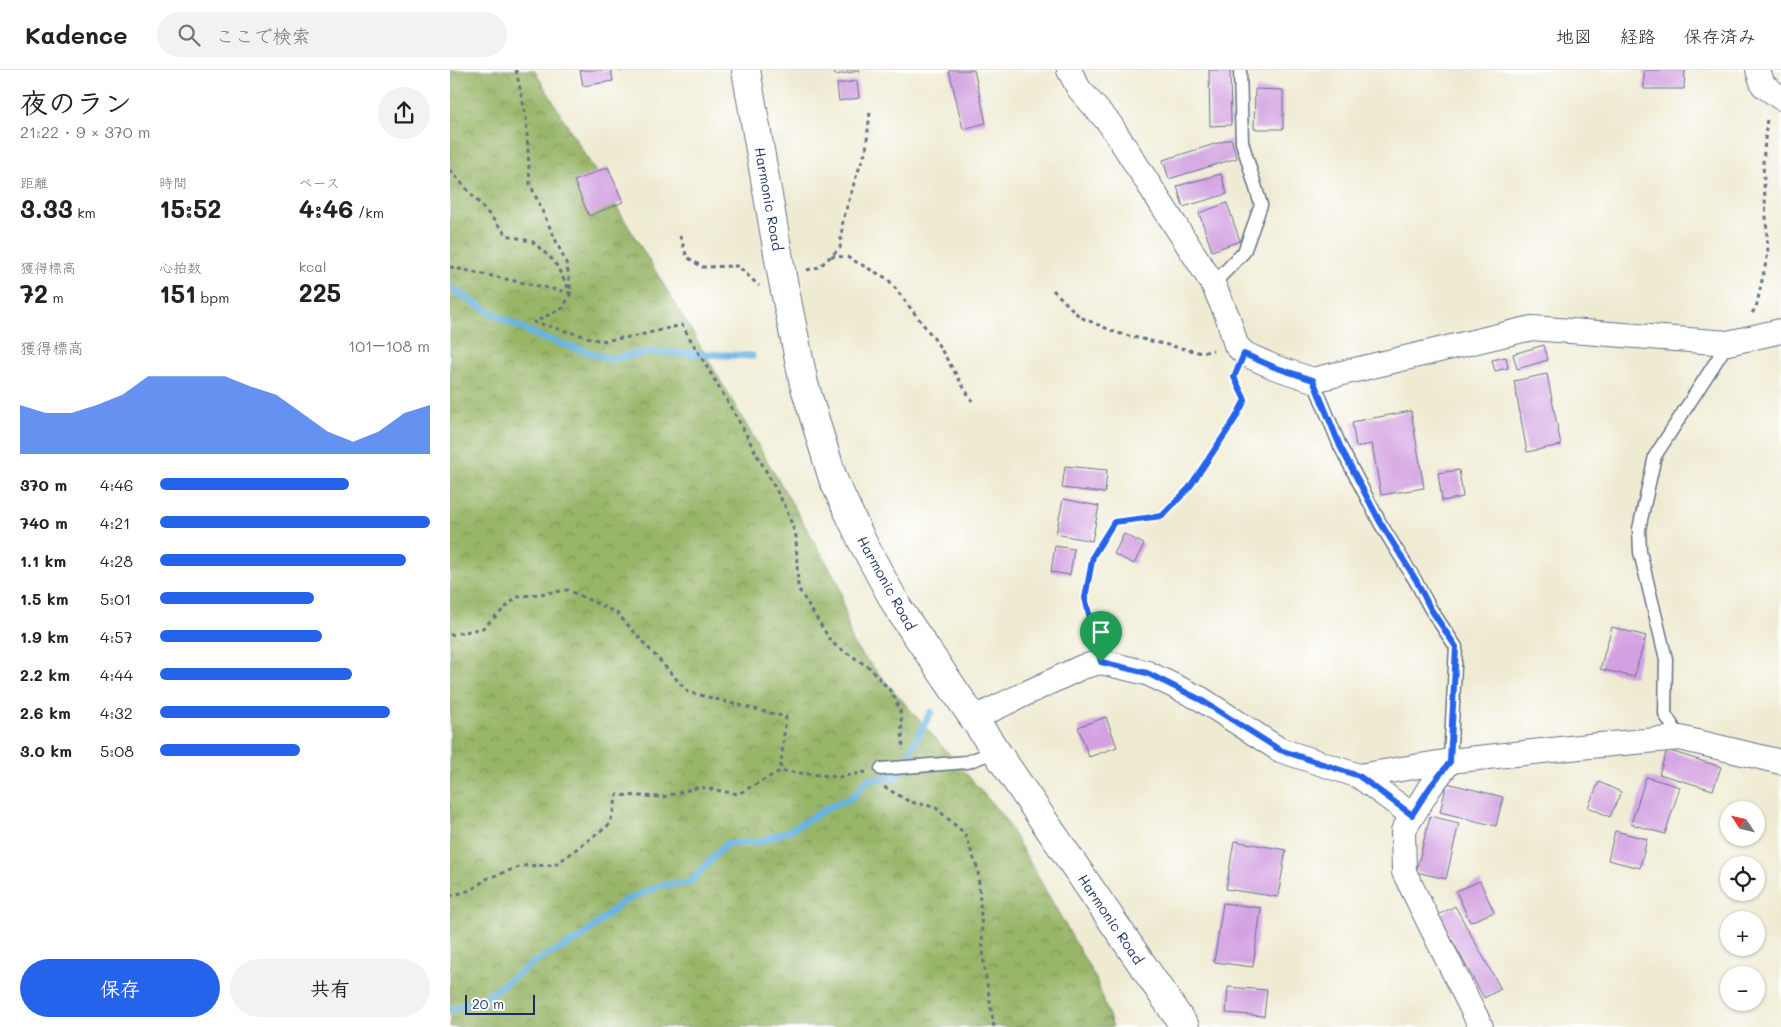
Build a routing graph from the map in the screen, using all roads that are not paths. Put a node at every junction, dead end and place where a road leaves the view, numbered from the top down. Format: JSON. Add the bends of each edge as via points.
{"nodes":[{"id":1,"x":746,"y":70,"type":"edge"},
{"id":2,"x":1069,"y":70,"type":"edge"},
{"id":3,"x":1240,"y":70,"type":"edge"},
{"id":4,"x":1758,"y":70,"type":"edge"},
{"id":5,"x":1778,"y":96,"type":"edge"},
{"id":6,"x":1213,"y":284,"type":"junction"},
{"id":7,"x":1781,"y":331,"type":"edge"},
{"id":8,"x":1728,"y":343,"type":"junction"},
{"id":9,"x":1313,"y":380,"type":"junction"},
{"id":10,"x":974,"y":718,"type":"junction"},
{"id":11,"x":1680,"y":738,"type":"junction"},
{"id":12,"x":997,"y":751,"type":"junction"},
{"id":13,"x":1450,"y":762,"type":"junction"},
{"id":14,"x":1781,"y":762,"type":"edge"},
{"id":15,"x":884,"y":769,"type":"road end"},
{"id":16,"x":1359,"y":776,"type":"junction"},
{"id":17,"x":1412,"y":815,"type":"junction"},
{"id":18,"x":1185,"y":1027,"type":"edge"},
{"id":19,"x":1481,"y":1027,"type":"edge"}],
"edges":[{"from":1,"to":10,"type":"street","name":"Harmonic Road","via":[[772,281],[833,479],[898,608]]},
{"from":2,"to":6,"type":"street","via":[[1079,89],[1110,124]]},
{"from":3,"to":6,"type":"lane","via":[[1242,142],[1261,205],[1244,252]]},
{"from":4,"to":5,"type":"street","via":[[1763,86]]},
{"from":6,"to":9,"type":"street","via":[[1240,349],[1274,367]]},
{"from":7,"to":8,"type":"street"},
{"from":8,"to":9,"type":"street","via":[[1532,328]]},
{"from":8,"to":11,"type":"lane","via":[[1655,456],[1639,529],[1640,552],[1666,659],[1665,714]]},
{"from":9,"to":13,"type":"lane","via":[[1340,446],[1380,522],[1456,647]]},
{"from":10,"to":12,"type":"street","name":"Harmonic Road"},
{"from":10,"to":16,"type":"street","via":[[1082,667],[1101,662],[1147,673],[1201,700],[1280,750]]},
{"from":11,"to":13,"type":"street"},
{"from":11,"to":14,"type":"street"},
{"from":12,"to":15,"type":"lane","via":[[967,762]]},
{"from":12,"to":18,"type":"street","name":"Harmonic Road"},
{"from":13,"to":16,"type":"street"},
{"from":13,"to":17,"type":"street"},
{"from":16,"to":17,"type":"street"},
{"from":17,"to":19,"type":"street","via":[[1403,831],[1404,872]]}]}
